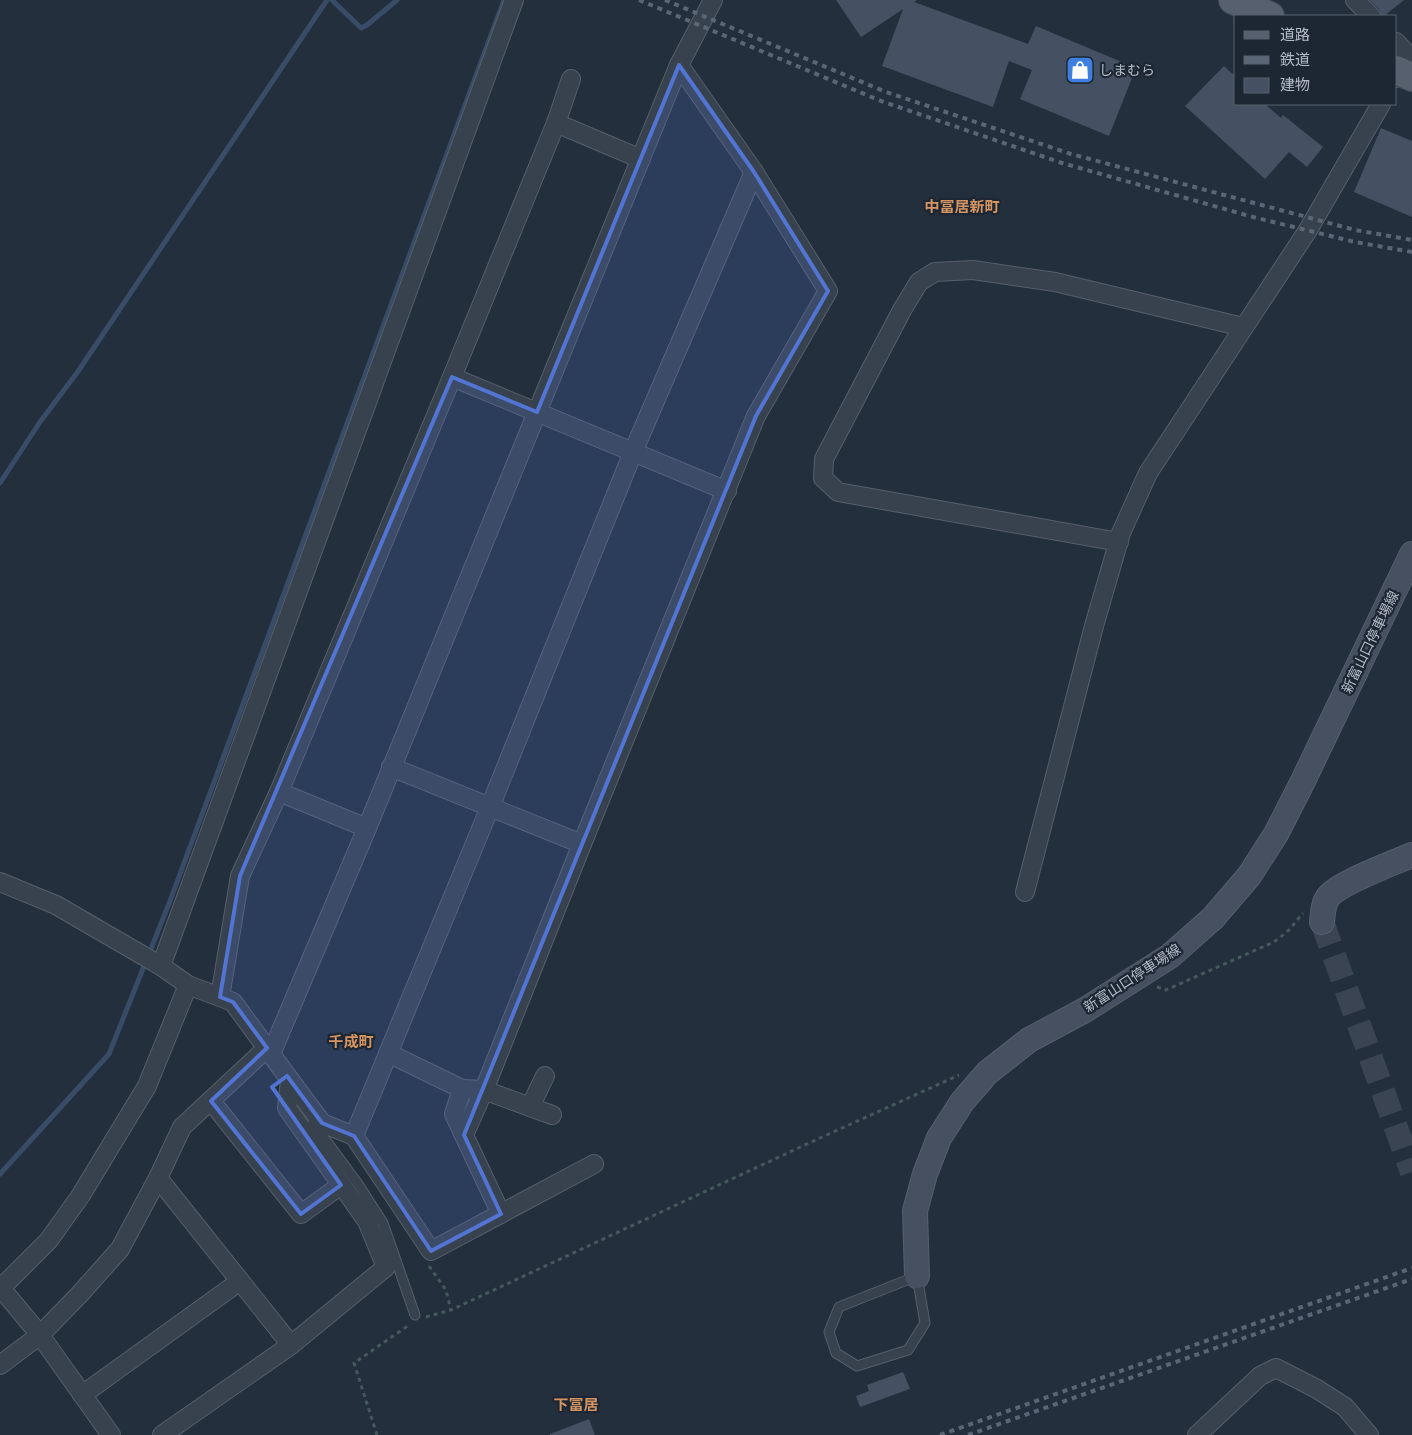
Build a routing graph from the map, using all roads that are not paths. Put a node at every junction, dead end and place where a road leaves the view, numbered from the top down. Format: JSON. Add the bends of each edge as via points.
{"nodes":[{"id":1,"x":514,"y":0,"type":"edge"},
{"id":2,"x":713,"y":0,"type":"edge"},
{"id":3,"x":1232,"y":0,"type":"edge"},
{"id":4,"x":1355,"y":0,"type":"edge"},
{"id":5,"x":1268,"y":15,"type":"edge"},
{"id":6,"x":1369,"y":15,"type":"edge"},
{"id":7,"x":1397,"y":45,"type":"edge"},
{"id":8,"x":679,"y":66,"type":"junction"},
{"id":9,"x":1404,"y":69,"type":"edge"},
{"id":10,"x":571,"y":79,"type":"dead end"},
{"id":11,"x":1380,"y":105,"type":"edge"},
{"id":12,"x":556,"y":123,"type":"junction"},
{"id":13,"x":641,"y":159,"type":"junction"},
{"id":14,"x":754,"y":172,"type":"junction"},
{"id":15,"x":1243,"y":327,"type":"junction"},
{"id":16,"x":452,"y":377,"type":"junction"},
{"id":17,"x":537,"y":412,"type":"junction"},
{"id":18,"x":633,"y":452,"type":"junction"},
{"id":19,"x":727,"y":491,"type":"junction"},
{"id":20,"x":1118,"y":542,"type":"junction"},
{"id":21,"x":1412,"y":554,"type":"edge"},
{"id":22,"x":392,"y":767,"type":"junction"},
{"id":23,"x":279,"y":792,"type":"junction"},
{"id":24,"x":490,"y":807,"type":"junction"},
{"id":25,"x":367,"y":828,"type":"junction"},
{"id":26,"x":582,"y":844,"type":"junction"},
{"id":27,"x":1412,"y":855,"type":"edge"},
{"id":28,"x":0,"y":882,"type":"edge"},
{"id":29,"x":1025,"y":892,"type":"dead end"},
{"id":30,"x":1315,"y":914,"type":"road end"},
{"id":31,"x":161,"y":966,"type":"junction"},
{"id":32,"x":188,"y":985,"type":"junction"},
{"id":33,"x":220,"y":996,"type":"junction"},
{"id":34,"x":269,"y":1051,"type":"junction"},
{"id":35,"x":388,"y":1053,"type":"junction"},
{"id":36,"x":545,"y":1076,"type":"dead end"},
{"id":37,"x":289,"y":1085,"type":"junction"},
{"id":38,"x":462,"y":1089,"type":"junction"},
{"id":39,"x":484,"y":1090,"type":"junction"},
{"id":40,"x":211,"y":1100,"type":"junction"},
{"id":41,"x":530,"y":1107,"type":"junction"},
{"id":42,"x":552,"y":1115,"type":"dead end"},
{"id":43,"x":464,"y":1135,"type":"junction"},
{"id":44,"x":354,"y":1136,"type":"junction"},
{"id":45,"x":594,"y":1164,"type":"dead end"},
{"id":46,"x":158,"y":1178,"type":"junction"},
{"id":47,"x":341,"y":1185,"type":"junction"},
{"id":48,"x":501,"y":1214,"type":"junction"},
{"id":49,"x":917,"y":1276,"type":"junction"},
{"id":50,"x":240,"y":1281,"type":"junction"},
{"id":51,"x":0,"y":1288,"type":"edge"},
{"id":52,"x":416,"y":1317,"type":"road end"},
{"id":53,"x":40,"y":1335,"type":"junction"},
{"id":54,"x":291,"y":1345,"type":"junction"},
{"id":55,"x":0,"y":1365,"type":"edge"},
{"id":56,"x":82,"y":1394,"type":"junction"},
{"id":57,"x":111,"y":1435,"type":"edge"},
{"id":58,"x":162,"y":1435,"type":"edge"},
{"id":59,"x":1197,"y":1435,"type":"edge"},
{"id":60,"x":1369,"y":1435,"type":"edge"}],
"edges":[{"from":1,"to":31,"type":"street"},
{"from":2,"to":8,"type":"street"},
{"from":3,"to":5,"type":"main road"},
{"from":4,"to":6,"type":"street"},
{"from":7,"to":9,"type":"street"},
{"from":8,"to":13,"type":"street"},
{"from":8,"to":14,"type":"street"},
{"from":10,"to":12,"type":"street"},
{"from":11,"to":15,"type":"street","via":[[1308,230]]},
{"from":12,"to":13,"type":"street"},
{"from":12,"to":16,"type":"street"},
{"from":13,"to":17,"type":"street"},
{"from":14,"to":18,"type":"street"},
{"from":14,"to":19,"type":"street","via":[[828,290],[756,416]]},
{"from":15,"to":20,"type":"street","via":[[1148,473]]},
{"from":15,"to":20,"type":"street","via":[[1055,282],[973,270],[935,272],[919,282],[902,310],[824,459],[823,478],[838,492]]},
{"from":16,"to":17,"type":"street"},
{"from":16,"to":23,"type":"street"},
{"from":17,"to":18,"type":"street"},
{"from":17,"to":22,"type":"street"},
{"from":18,"to":19,"type":"street"},
{"from":18,"to":24,"type":"street"},
{"from":19,"to":26,"type":"street"},
{"from":20,"to":29,"type":"street"},
{"from":21,"to":49,"type":"main road","name":"新富山口停車場線","via":[[1303,781],[1276,834],[1249,876],[1213,918],[1170,956],[1085,1010],[1029,1040],[987,1073],[962,1102],[939,1138],[915,1211]]},
{"from":22,"to":24,"type":"street"},
{"from":22,"to":25,"type":"street"},
{"from":23,"to":25,"type":"street"},
{"from":23,"to":33,"type":"street","via":[[240,876]]},
{"from":24,"to":26,"type":"street"},
{"from":24,"to":35,"type":"street"},
{"from":25,"to":34,"type":"street"},
{"from":26,"to":39,"type":"street"},
{"from":27,"to":30,"type":"main road","via":[[1342,886],[1328,896],[1324,908]]},
{"from":28,"to":31,"type":"street","via":[[56,904]]},
{"from":31,"to":32,"type":"street"},
{"from":32,"to":33,"type":"street"},
{"from":32,"to":51,"type":"street","via":[[147,1086],[86,1188],[50,1240]]},
{"from":33,"to":34,"type":"street","via":[[233,1002]]},
{"from":34,"to":37,"type":"street"},
{"from":34,"to":40,"type":"street"},
{"from":35,"to":38,"type":"street"},
{"from":35,"to":44,"type":"street"},
{"from":36,"to":41,"type":"street"},
{"from":37,"to":44,"type":"street","via":[[322,1123]]},
{"from":37,"to":47,"type":"street","via":[[287,1108]]},
{"from":37,"to":52,"type":"lane","via":[[383,1223]]},
{"from":38,"to":39,"type":"street"},
{"from":38,"to":43,"type":"street","via":[[454,1114]]},
{"from":39,"to":41,"type":"street"},
{"from":39,"to":43,"type":"street"},
{"from":40,"to":46,"type":"street","via":[[182,1127]]},
{"from":40,"to":47,"type":"street","via":[[302,1214]]},
{"from":41,"to":42,"type":"street"},
{"from":43,"to":48,"type":"street"},
{"from":44,"to":48,"type":"street","via":[[431,1251]]},
{"from":45,"to":48,"type":"street"},
{"from":46,"to":50,"type":"street"},
{"from":46,"to":53,"type":"street","via":[[120,1249]]},
{"from":47,"to":54,"type":"street","via":[[368,1222],[386,1267]]},
{"from":49,"to":49,"type":"lane","via":[[925,1323],[908,1350],[857,1366],[836,1353],[829,1332],[839,1307]]},
{"from":50,"to":54,"type":"street"},
{"from":50,"to":56,"type":"street"},
{"from":51,"to":53,"type":"street"},
{"from":53,"to":55,"type":"street"},
{"from":53,"to":56,"type":"street"},
{"from":54,"to":58,"type":"street"},
{"from":56,"to":57,"type":"street"},
{"from":59,"to":60,"type":"street","via":[[1260,1376],[1276,1368],[1344,1407]]}]}
